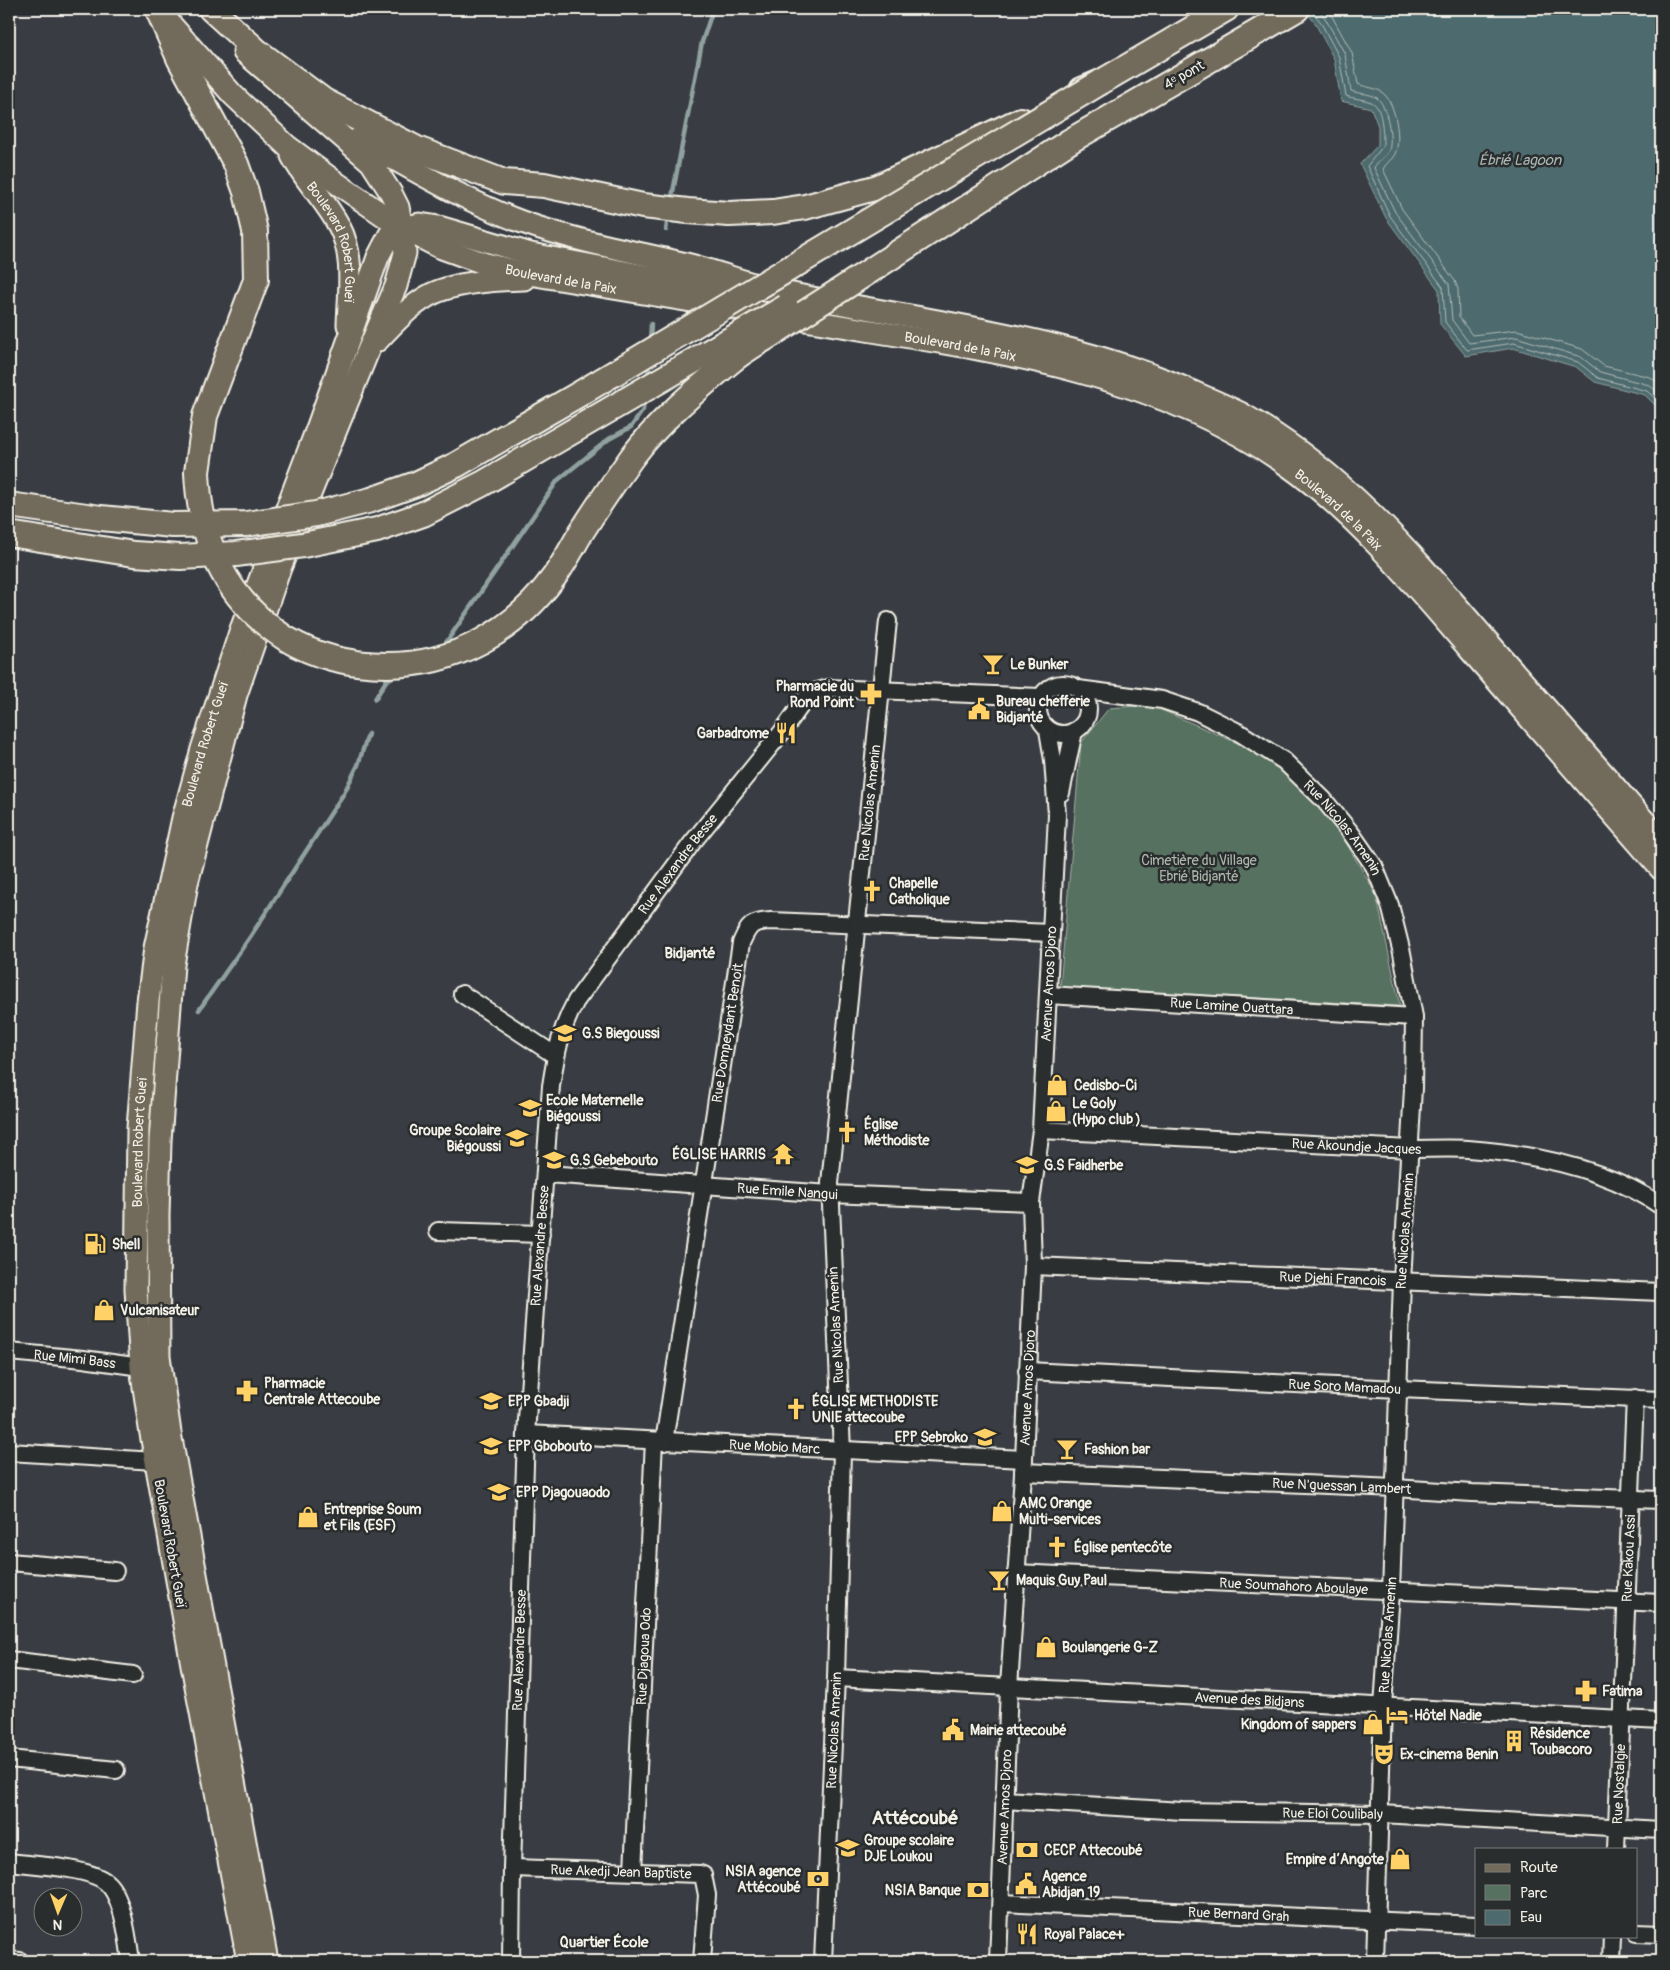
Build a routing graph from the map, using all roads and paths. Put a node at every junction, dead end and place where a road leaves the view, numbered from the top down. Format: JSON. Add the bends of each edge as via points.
{"nodes":[{"id":1,"x":206,"y":9,"type":"edge"},
{"id":2,"x":212,"y":9,"type":"edge"},
{"id":3,"x":1226,"y":9,"type":"edge"},
{"id":4,"x":1298,"y":9,"type":"edge"},
{"id":5,"x":158,"y":10,"type":"edge"},
{"id":6,"x":1101,"y":82,"type":"junction"},
{"id":7,"x":297,"y":98,"type":"junction"},
{"id":8,"x":1070,"y":141,"type":"junction"},
{"id":9,"x":287,"y":146,"type":"junction"},
{"id":10,"x":402,"y":228,"type":"junction"},
{"id":11,"x":558,"y":279,"type":"junction"},
{"id":12,"x":778,"y":291,"type":"junction"},
{"id":13,"x":347,"y":345,"type":"junction"},
{"id":14,"x":368,"y":351,"type":"junction"},
{"id":15,"x":9,"y":505,"type":"edge"},
{"id":16,"x":9,"y":534,"type":"edge"},
{"id":17,"x":888,"y":621,"type":"dead end"},
{"id":18,"x":1078,"y":688,"type":"junction"},
{"id":19,"x":881,"y":690,"type":"junction"},
{"id":20,"x":1040,"y":697,"type":"junction"},
{"id":21,"x":1048,"y":730,"type":"junction"},
{"id":22,"x":1074,"y":731,"type":"junction"},
{"id":23,"x":1057,"y":815,"type":"junction"},
{"id":24,"x":1661,"y":840,"type":"edge"},
{"id":25,"x":1661,"y":869,"type":"edge"},
{"id":26,"x":855,"y":926,"type":"junction"},
{"id":27,"x":1051,"y":934,"type":"junction"},
{"id":28,"x":462,"y":994,"type":"dead end"},
{"id":29,"x":1048,"y":995,"type":"junction"},
{"id":30,"x":1414,"y":1017,"type":"junction"},
{"id":31,"x":556,"y":1056,"type":"junction"},
{"id":32,"x":1041,"y":1130,"type":"junction"},
{"id":33,"x":1410,"y":1149,"type":"junction"},
{"id":34,"x":546,"y":1174,"type":"junction"},
{"id":35,"x":702,"y":1186,"type":"junction"},
{"id":36,"x":830,"y":1194,"type":"junction"},
{"id":37,"x":1032,"y":1202,"type":"junction"},
{"id":38,"x":1661,"y":1206,"type":"edge"},
{"id":39,"x":438,"y":1231,"type":"dead end"},
{"id":40,"x":541,"y":1234,"type":"junction"},
{"id":41,"x":1033,"y":1266,"type":"junction"},
{"id":42,"x":1402,"y":1281,"type":"junction"},
{"id":43,"x":1661,"y":1292,"type":"edge"},
{"id":44,"x":9,"y":1352,"type":"edge"},
{"id":45,"x":141,"y":1367,"type":"junction"},
{"id":46,"x":1027,"y":1371,"type":"junction"},
{"id":47,"x":1399,"y":1390,"type":"junction"},
{"id":48,"x":1635,"y":1398,"type":"junction"},
{"id":49,"x":1661,"y":1400,"type":"edge"},
{"id":50,"x":526,"y":1434,"type":"junction"},
{"id":51,"x":659,"y":1441,"type":"junction"},
{"id":52,"x":842,"y":1451,"type":"junction"},
{"id":53,"x":9,"y":1452,"type":"edge"},
{"id":54,"x":155,"y":1461,"type":"junction"},
{"id":55,"x":1023,"y":1466,"type":"junction"},
{"id":56,"x":1395,"y":1488,"type":"junction"},
{"id":57,"x":1631,"y":1498,"type":"junction"},
{"id":58,"x":1661,"y":1500,"type":"edge"},
{"id":59,"x":9,"y":1562,"type":"edge"},
{"id":60,"x":115,"y":1571,"type":"dead end"},
{"id":61,"x":1016,"y":1573,"type":"junction"},
{"id":62,"x":1391,"y":1592,"type":"junction"},
{"id":63,"x":1626,"y":1602,"type":"junction"},
{"id":64,"x":1661,"y":1603,"type":"edge"},
{"id":65,"x":9,"y":1660,"type":"edge"},
{"id":66,"x":133,"y":1675,"type":"dead end"},
{"id":67,"x":836,"y":1678,"type":"junction"},
{"id":68,"x":1009,"y":1687,"type":"junction"},
{"id":69,"x":1383,"y":1706,"type":"junction"},
{"id":70,"x":1620,"y":1718,"type":"junction"},
{"id":71,"x":1661,"y":1721,"type":"edge"},
{"id":72,"x":9,"y":1759,"type":"edge"},
{"id":73,"x":116,"y":1770,"type":"dead end"},
{"id":74,"x":1004,"y":1800,"type":"junction"},
{"id":75,"x":1381,"y":1814,"type":"junction"},
{"id":76,"x":1618,"y":1827,"type":"junction"},
{"id":77,"x":1661,"y":1830,"type":"edge"},
{"id":78,"x":1616,"y":1848,"type":"edge"},
{"id":79,"x":9,"y":1862,"type":"edge"},
{"id":80,"x":512,"y":1868,"type":"junction"},
{"id":81,"x":633,"y":1870,"type":"junction"},
{"id":82,"x":1001,"y":1903,"type":"junction"},
{"id":83,"x":1377,"y":1921,"type":"junction"},
{"id":84,"x":1475,"y":1925,"type":"edge"},
{"id":85,"x":1638,"y":1933,"type":"edge"},
{"id":86,"x":1661,"y":1934,"type":"edge"},
{"id":87,"x":1612,"y":1938,"type":"edge"},
{"id":88,"x":9,"y":1960,"type":"edge"},
{"id":89,"x":20,"y":1961,"type":"edge"},
{"id":90,"x":131,"y":1961,"type":"edge"},
{"id":91,"x":248,"y":1961,"type":"edge"},
{"id":92,"x":267,"y":1961,"type":"edge"},
{"id":93,"x":511,"y":1961,"type":"edge"},
{"id":94,"x":702,"y":1961,"type":"edge"},
{"id":95,"x":824,"y":1961,"type":"edge"},
{"id":96,"x":998,"y":1961,"type":"edge"},
{"id":97,"x":1375,"y":1961,"type":"edge"},
{"id":98,"x":1610,"y":1961,"type":"edge"}],
"edges":[{"from":1,"to":7,"type":"main road","name":"Boulevard de la Paix","via":[[222,31],[250,59]]},
{"from":2,"to":6,"type":"highway","bridge":true,"via":[[258,52],[324,101],[418,149],[504,182],[544,185],[688,212],[773,212],[805,207],[878,187]]},
{"from":3,"to":6,"type":"highway"},
{"from":4,"to":8,"type":"highway","name":"4ᵉ pont"},
{"from":5,"to":8,"type":"highway","bridge":true,"via":[[178,58],[236,164],[255,231],[256,280],[206,416],[197,472],[200,504],[209,541],[226,580],[237,596],[268,626],[307,650],[329,658],[373,665],[407,665],[443,657],[493,636],[554,577],[634,455],[678,404],[737,357]]},
{"from":5,"to":9,"type":"main road","name":"Boulevard de la Paix","via":[[222,84]]},
{"from":6,"to":15,"type":"highway","bridge":true,"via":[[564,403],[456,465],[416,484],[316,514],[246,524],[173,525]]},
{"from":7,"to":10,"type":"main road","name":"Boulevard de la Paix","via":[[371,162],[398,207]]},
{"from":7,"to":12,"type":"main road","name":"Boulevard de la Paix","via":[[384,154],[470,200],[522,222]]},
{"from":8,"to":16,"type":"highway","bridge":true,"via":[[560,440],[423,514],[368,532],[303,545],[180,557],[134,554]]},
{"from":9,"to":10,"type":"main road","name":"Boulevard de la Paix"},
{"from":9,"to":13,"type":"main road","name":"Boulevard Robert Gueï","via":[[339,227],[347,248],[350,276]]},
{"from":10,"to":11,"type":"main road","name":"Boulevard de la Paix","via":[[439,248],[465,257]]},
{"from":10,"to":12,"type":"main road","name":"Boulevard de la Paix","via":[[420,224],[531,254],[682,283]]},
{"from":10,"to":13,"type":"main road","name":"Boulevard Robert Gueï","via":[[390,234],[385,242]]},
{"from":10,"to":14,"type":"main road","name":"Boulevard Robert Gueï","via":[[405,253],[402,267]]},
{"from":11,"to":14,"type":"main road","name":"Boulevard Robert Gueï","via":[[484,282],[429,296],[389,328]]},
{"from":11,"to":25,"type":"main road","name":"Boulevard de la Paix","via":[[996,351],[1093,375],[1170,402],[1236,434],[1286,465],[1315,488],[1412,582]]},
{"from":12,"to":24,"type":"main road","name":"Boulevard de la Paix","via":[[1090,353],[1186,388],[1240,413],[1327,472],[1406,549]]},
{"from":13,"to":45,"type":"main road","name":"Boulevard Robert Gueï","via":[[240,632],[202,749],[183,818],[155,948],[138,1128],[136,1289]]},
{"from":14,"to":92,"type":"main road","name":"Boulevard Robert Gueï","via":[[277,577],[236,695],[204,813],[187,883],[173,965],[160,1140],[159,1356],[170,1433]]},
{"from":17,"to":19,"type":"street","name":"Rue Nicolas Amenin"},
{"from":18,"to":20,"type":"street","via":[[1061,683],[1045,690]]},
{"from":18,"to":22,"type":"street","via":[[1085,696],[1088,708],[1082,725]]},
{"from":18,"to":30,"type":"street","name":"Rue Nicolas Amenin","via":[[1162,700],[1198,712],[1240,733],[1284,762],[1310,787],[1351,832],[1374,866],[1390,905]]},
{"from":19,"to":20,"type":"street","name":"Rue Alexandre Besse"},
{"from":19,"to":26,"type":"street","name":"Rue Nicolas Amenin"},
{"from":19,"to":31,"type":"street","name":"Rue Alexandre Besse","via":[[828,688],[806,698],[692,843],[576,1001],[561,1032]]},
{"from":20,"to":21,"type":"street","via":[[1038,715]]},
{"from":21,"to":22,"type":"street","via":[[1065,734]]},
{"from":21,"to":23,"type":"street","name":"Avenue Amos Djoro","via":[[1054,760]]},
{"from":22,"to":23,"type":"street","name":"Avenue Amos Djoro"},
{"from":23,"to":27,"type":"street","name":"Avenue Amos Djoro"},
{"from":26,"to":27,"type":"street","name":"Rue Dompeydant Benoit"},
{"from":26,"to":35,"type":"street","name":"Rue Dompeydant Benoit","via":[[771,920],[758,921],[748,927],[741,943]]},
{"from":26,"to":36,"type":"street","name":"Rue Nicolas Amenin"},
{"from":27,"to":29,"type":"street","name":"Avenue Amos Djoro"},
{"from":28,"to":31,"type":"street"},
{"from":29,"to":30,"type":"street","name":"Rue Lamine Ouattara"},
{"from":29,"to":32,"type":"street","name":"Avenue Amos Djoro"},
{"from":30,"to":33,"type":"street","name":"Rue Nicolas Amenin"},
{"from":31,"to":34,"type":"street","name":"Rue Alexandre Besse"},
{"from":32,"to":33,"type":"street","name":"Rue Akoundje Jacques"},
{"from":32,"to":37,"type":"street","name":"Avenue Amos Djoro"},
{"from":33,"to":38,"type":"street","name":"Rue Akoundje Jacques","via":[[1467,1149],[1542,1158],[1605,1178]]},
{"from":33,"to":42,"type":"street","name":"Rue Nicolas Amenin"},
{"from":34,"to":35,"type":"street","name":"Rue Emile Nangui"},
{"from":34,"to":40,"type":"street","name":"Rue Alexandre Besse"},
{"from":35,"to":36,"type":"street","name":"Rue Emile Nangui"},
{"from":35,"to":51,"type":"street","name":"Rue Dompeydant Benoit"},
{"from":36,"to":37,"type":"street","name":"Rue Emile Nangui"},
{"from":36,"to":52,"type":"street","name":"Rue Nicolas Amenin"},
{"from":37,"to":41,"type":"street","name":"Avenue Amos Djoro"},
{"from":39,"to":40,"type":"street"},
{"from":40,"to":50,"type":"street","name":"Rue Alexandre Besse"},
{"from":41,"to":42,"type":"street","name":"Rue Djehi Francois"},
{"from":41,"to":46,"type":"street","name":"Avenue Amos Djoro"},
{"from":42,"to":43,"type":"street","name":"Rue Djehi Francois"},
{"from":42,"to":47,"type":"street","name":"Rue Nicolas Amenin"},
{"from":44,"to":45,"type":"street","name":"Rue Mimi Bass"},
{"from":45,"to":54,"type":"main road","name":"Boulevard Robert Gueï"},
{"from":46,"to":47,"type":"street","name":"Rue Soro Mamadou"},
{"from":46,"to":55,"type":"street","name":"Avenue Amos Djoro"},
{"from":47,"to":48,"type":"street","name":"Rue Soro Mamadou"},
{"from":47,"to":56,"type":"street","name":"Rue Nicolas Amenin"},
{"from":48,"to":49,"type":"street","name":"Rue Soro Mamadou"},
{"from":48,"to":57,"type":"street","name":"Rue Kakou Assi"},
{"from":50,"to":51,"type":"street","name":"Rue Mobio Marc"},
{"from":50,"to":80,"type":"street","name":"Rue Alexandre Besse"},
{"from":51,"to":52,"type":"street","name":"Rue Mobio Marc"},
{"from":51,"to":81,"type":"street","name":"Rue Djagoua Odo"},
{"from":52,"to":55,"type":"street","name":"Rue Mobio Marc"},
{"from":52,"to":67,"type":"street","name":"Rue Nicolas Amenin"},
{"from":53,"to":54,"type":"street"},
{"from":54,"to":91,"type":"main road","name":"Boulevard Robert Gueï"},
{"from":55,"to":56,"type":"street","name":"Rue N'guessan Lambert"},
{"from":55,"to":61,"type":"street","name":"Avenue Amos Djoro"},
{"from":56,"to":57,"type":"street","name":"Rue N'guessan Lambert","via":[[1472,1494]]},
{"from":56,"to":62,"type":"street","name":"Rue Nicolas Amenin"},
{"from":57,"to":58,"type":"street","name":"Rue N'guessan Lambert"},
{"from":57,"to":63,"type":"street","name":"Rue Kakou Assi"},
{"from":59,"to":60,"type":"street"},
{"from":61,"to":62,"type":"street","name":"Rue Soumahoro Aboulaye"},
{"from":61,"to":68,"type":"street","name":"Avenue Amos Djoro"},
{"from":62,"to":63,"type":"street","name":"Rue Soumahoro Aboulaye"},
{"from":62,"to":69,"type":"street","name":"Rue Nicolas Amenin"},
{"from":63,"to":64,"type":"street","name":"Rue Soumahoro Aboulaye"},
{"from":63,"to":70,"type":"street","name":"Rue Kakou Assi"},
{"from":65,"to":66,"type":"street"},
{"from":67,"to":68,"type":"street","name":"Avenue des Bidjans"},
{"from":67,"to":95,"type":"street","name":"Rue Nicolas Amenin"},
{"from":68,"to":69,"type":"street","name":"Avenue des Bidjans"},
{"from":68,"to":74,"type":"street","name":"Avenue Amos Djoro"},
{"from":69,"to":70,"type":"street","name":"Avenue des Bidjans"},
{"from":69,"to":75,"type":"street","name":"Rue Nicolas Amenin"},
{"from":70,"to":71,"type":"street","name":"Avenue des Bidjans"},
{"from":70,"to":76,"type":"street","name":"Rue Nostalgie"},
{"from":72,"to":73,"type":"street"},
{"from":74,"to":75,"type":"street","name":"Rue Eloi Coulibaly","via":[[1182,1811]]},
{"from":74,"to":82,"type":"street","name":"Avenue Amos Djoro"},
{"from":75,"to":76,"type":"street","name":"Rue Eloi Coulibaly"},
{"from":75,"to":83,"type":"street","name":"Rue Nicolas Amenin"},
{"from":76,"to":77,"type":"street","name":"Rue Eloi Coulibaly"},
{"from":76,"to":78,"type":"street","name":"Rue Nostalgie"},
{"from":79,"to":90,"type":"street","via":[[91,1873],[106,1882],[115,1892]]},
{"from":80,"to":81,"type":"street","name":"Rue Akedji Jean Baptiste"},
{"from":80,"to":93,"type":"street","name":"Rue Alexandre Besse"},
{"from":81,"to":94,"type":"street","name":"Rue Akedji Jean Baptiste","via":[[703,1875],[707,1895]]},
{"from":82,"to":83,"type":"street","name":"Rue Bernard Grah"},
{"from":82,"to":96,"type":"street","name":"Avenue Amos Djoro"},
{"from":83,"to":84,"type":"street","name":"Rue Bernard Grah"},
{"from":83,"to":97,"type":"street","name":"Rue Nicolas Amenin"},
{"from":85,"to":86,"type":"street"},
{"from":87,"to":98,"type":"street"},
{"from":88,"to":89,"type":"street"}]}
